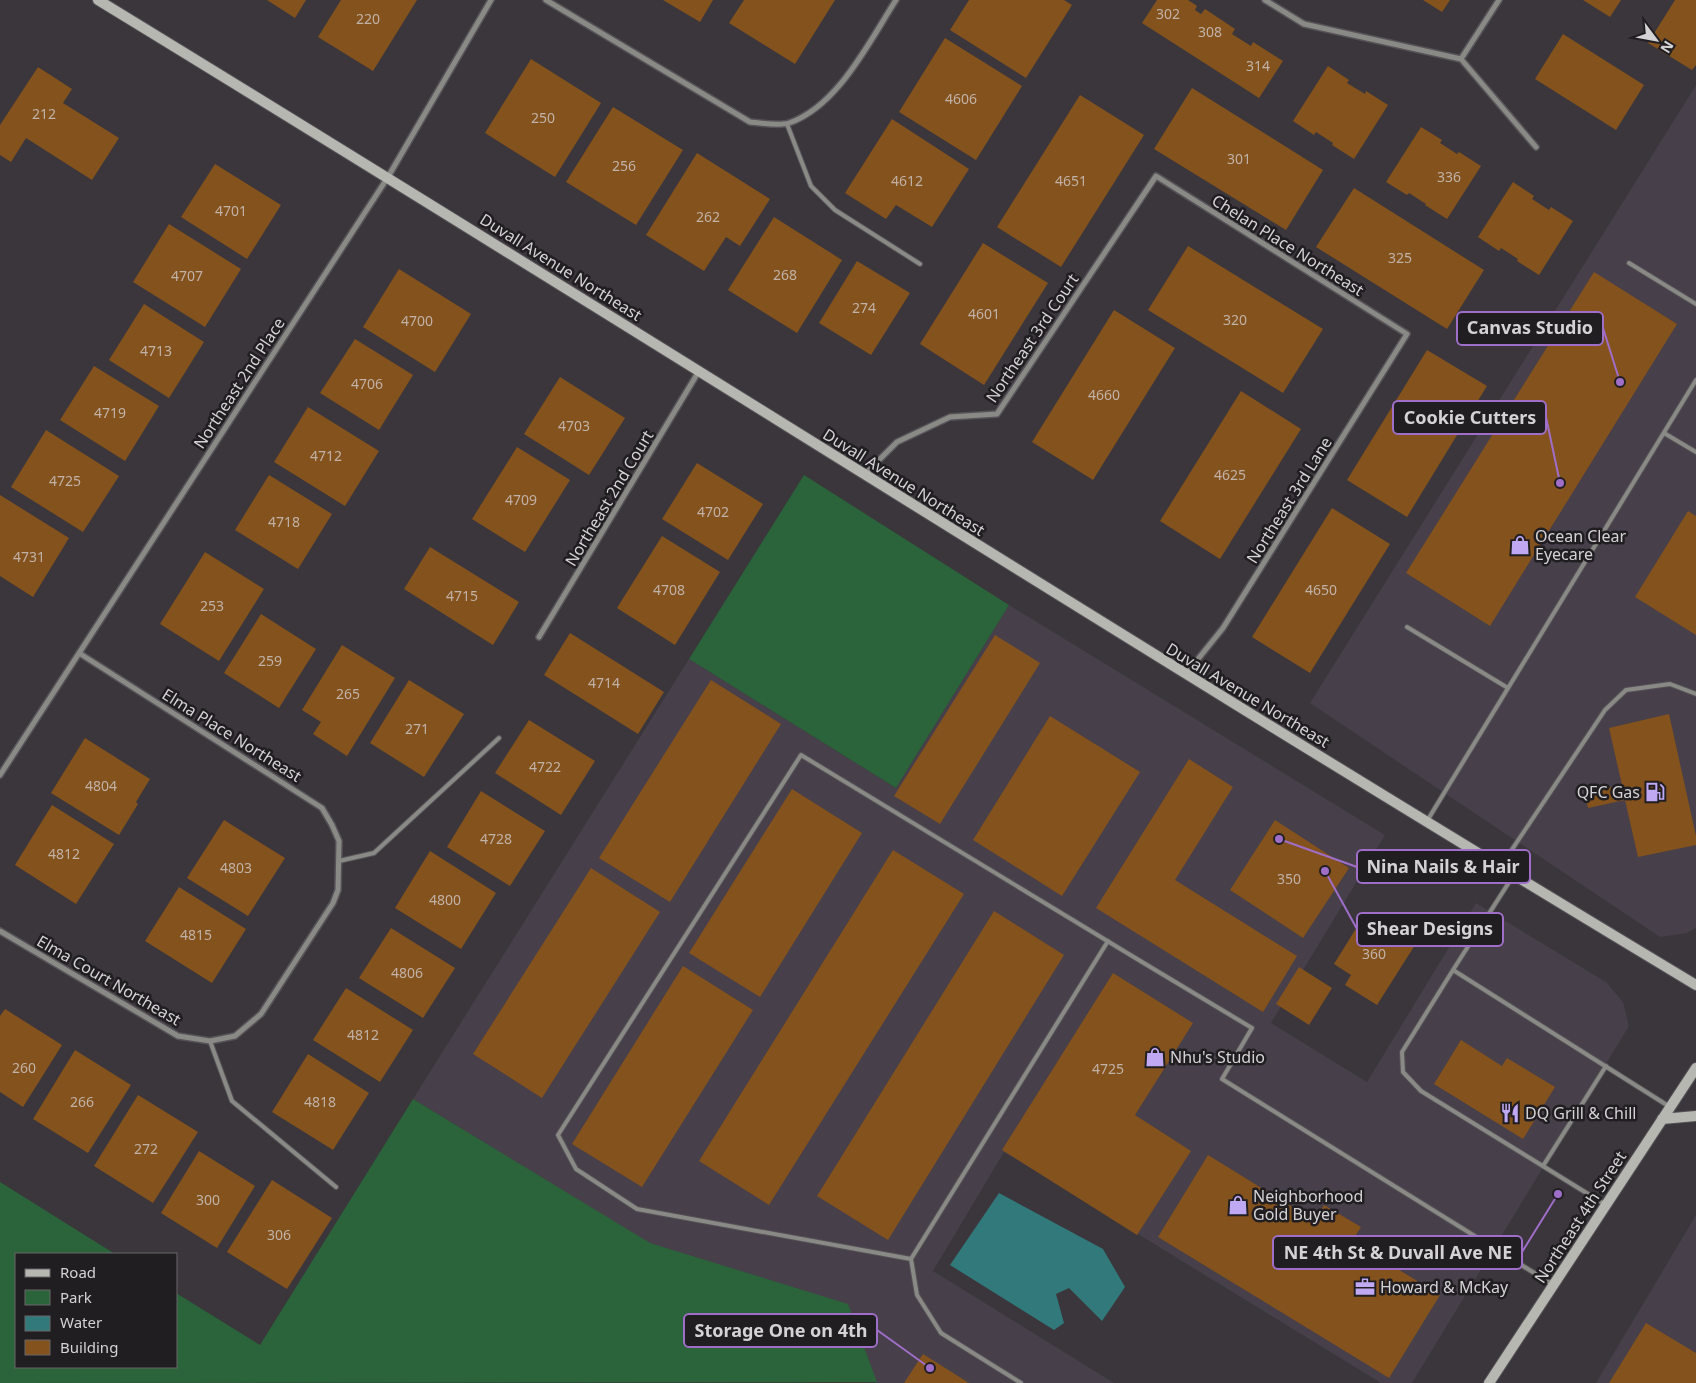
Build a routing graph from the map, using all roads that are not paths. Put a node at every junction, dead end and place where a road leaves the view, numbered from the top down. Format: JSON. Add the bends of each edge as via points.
{"nodes":[{"id":1,"x":98,"y":0,"type":"edge"},
{"id":2,"x":490,"y":0,"type":"edge"},
{"id":3,"x":546,"y":0,"type":"edge"},
{"id":4,"x":896,"y":0,"type":"edge"},
{"id":5,"x":1265,"y":0,"type":"edge"},
{"id":6,"x":1499,"y":0,"type":"edge"},
{"id":7,"x":1461,"y":59,"type":"junction"},
{"id":8,"x":787,"y":124,"type":"junction"},
{"id":9,"x":1536,"y":147,"type":"dead end"},
{"id":10,"x":1156,"y":176,"type":"joint"},
{"id":11,"x":388,"y":177,"type":"junction"},
{"id":12,"x":1629,"y":263,"type":"dead end"},
{"id":13,"x":920,"y":264,"type":"dead end"},
{"id":14,"x":1696,"y":304,"type":"edge"},
{"id":15,"x":1407,"y":334,"type":"joint"},
{"id":16,"x":700,"y":372,"type":"junction"},
{"id":17,"x":1696,"y":380,"type":"edge"},
{"id":18,"x":1664,"y":433,"type":"junction"},
{"id":19,"x":1696,"y":452,"type":"edge"},
{"id":20,"x":864,"y":474,"type":"junction"},
{"id":21,"x":1407,"y":627,"type":"dead end"},
{"id":22,"x":539,"y":637,"type":"dead end"},
{"id":23,"x":79,"y":653,"type":"junction"},
{"id":24,"x":1186,"y":674,"type":"junction"},
{"id":25,"x":1508,"y":688,"type":"junction"},
{"id":26,"x":1696,"y":694,"type":"edge"},
{"id":27,"x":499,"y":738,"type":"dead end"},
{"id":28,"x":0,"y":775,"type":"edge"},
{"id":29,"x":1427,"y":821,"type":"junction"},
{"id":30,"x":339,"y":861,"type":"junction"},
{"id":31,"x":1501,"y":866,"type":"junction"},
{"id":32,"x":1514,"y":874,"type":"junction"},
{"id":33,"x":0,"y":931,"type":"edge"},
{"id":34,"x":1108,"y":941,"type":"junction"},
{"id":35,"x":1453,"y":970,"type":"junction"},
{"id":36,"x":1696,"y":985,"type":"edge"},
{"id":37,"x":210,"y":1041,"type":"junction"},
{"id":38,"x":1606,"y":1066,"type":"junction"},
{"id":39,"x":1696,"y":1068,"type":"edge"},
{"id":40,"x":1670,"y":1107,"type":"junction"},
{"id":41,"x":1696,"y":1116,"type":"edge"},
{"id":42,"x":1662,"y":1120,"type":"junction"},
{"id":43,"x":1543,"y":1166,"type":"junction"},
{"id":44,"x":336,"y":1187,"type":"dead end"},
{"id":45,"x":1606,"y":1205,"type":"junction"},
{"id":46,"x":911,"y":1259,"type":"junction"},
{"id":47,"x":1554,"y":1285,"type":"junction"},
{"id":48,"x":1021,"y":1383,"type":"edge"},
{"id":49,"x":1489,"y":1383,"type":"edge"}],
"edges":[{"from":1,"to":11,"type":"street","name":"Duvall Avenue Northeast"},
{"from":2,"to":11,"type":"street","name":"Northeast 2nd Place"},
{"from":3,"to":8,"type":"street","via":[[750,122]]},
{"from":4,"to":8,"type":"street","via":[[841,84],[817,108]]},
{"from":5,"to":7,"type":"street","via":[[1304,24]]},
{"from":6,"to":7,"type":"street"},
{"from":7,"to":9,"type":"street"},
{"from":8,"to":13,"type":"lane","via":[[811,186],[835,210]]},
{"from":10,"to":15,"type":"street","name":"Chelan Place Northeast"},
{"from":10,"to":20,"type":"street","name":"Northeast 3rd Court","via":[[997,414],[950,417],[897,442]]},
{"from":11,"to":16,"type":"street","name":"Duvall Avenue Northeast"},
{"from":11,"to":23,"type":"street","name":"Northeast 2nd Place"},
{"from":12,"to":14,"type":"lane"},
{"from":15,"to":24,"type":"street","name":"Northeast 3rd Lane","via":[[1223,628]]},
{"from":16,"to":20,"type":"street","name":"Duvall Avenue Northeast"},
{"from":16,"to":22,"type":"street","name":"Northeast 2nd Court"},
{"from":17,"to":18,"type":"lane"},
{"from":18,"to":19,"type":"lane"},
{"from":18,"to":25,"type":"lane"},
{"from":20,"to":24,"type":"street","name":"Duvall Avenue Northeast"},
{"from":21,"to":25,"type":"lane"},
{"from":23,"to":28,"type":"street","name":"Northeast 2nd Place"},
{"from":23,"to":30,"type":"street","name":"Elma Place Northeast","via":[[322,808],[339,841]]},
{"from":24,"to":29,"type":"street","name":"Duvall Avenue Northeast"},
{"from":25,"to":29,"type":"lane"},
{"from":26,"to":31,"type":"lane","via":[[1670,684],[1626,690],[1605,710]]},
{"from":27,"to":30,"type":"lane","via":[[374,854]]},
{"from":29,"to":31,"type":"street","name":"Duvall Avenue Northeast"},
{"from":30,"to":37,"type":"street","name":"Elma Place Northeast","via":[[338,890],[333,903],[261,1014],[235,1036]]},
{"from":31,"to":32,"type":"street","name":"Duvall Avenue Northeast"},
{"from":32,"to":35,"type":"lane"},
{"from":32,"to":36,"type":"street","name":"Duvall Avenue Northeast"},
{"from":33,"to":37,"type":"street","name":"Elma Court Northeast","via":[[178,1036]]},
{"from":34,"to":46,"type":"lane"},
{"from":34,"to":46,"type":"lane","via":[[801,755],[558,1135],[576,1169],[637,1209]]},
{"from":34,"to":47,"type":"lane","via":[[1252,1028],[1222,1079]]},
{"from":35,"to":38,"type":"lane"},
{"from":35,"to":43,"type":"lane","via":[[1402,1052],[1403,1072],[1421,1091]]},
{"from":37,"to":44,"type":"lane","via":[[232,1101]]},
{"from":38,"to":40,"type":"lane"},
{"from":38,"to":43,"type":"lane"},
{"from":39,"to":40,"type":"street","name":"Northeast 4th Street"},
{"from":40,"to":42,"type":"street","name":"Northeast 4th Street"},
{"from":41,"to":42,"type":"street"},
{"from":42,"to":45,"type":"street","name":"Northeast 4th Street"},
{"from":43,"to":45,"type":"lane"},
{"from":45,"to":47,"type":"street","name":"Northeast 4th Street"},
{"from":46,"to":48,"type":"lane","via":[[917,1295],[942,1333]]},
{"from":47,"to":49,"type":"street","name":"Northeast 4th Street"}]}
